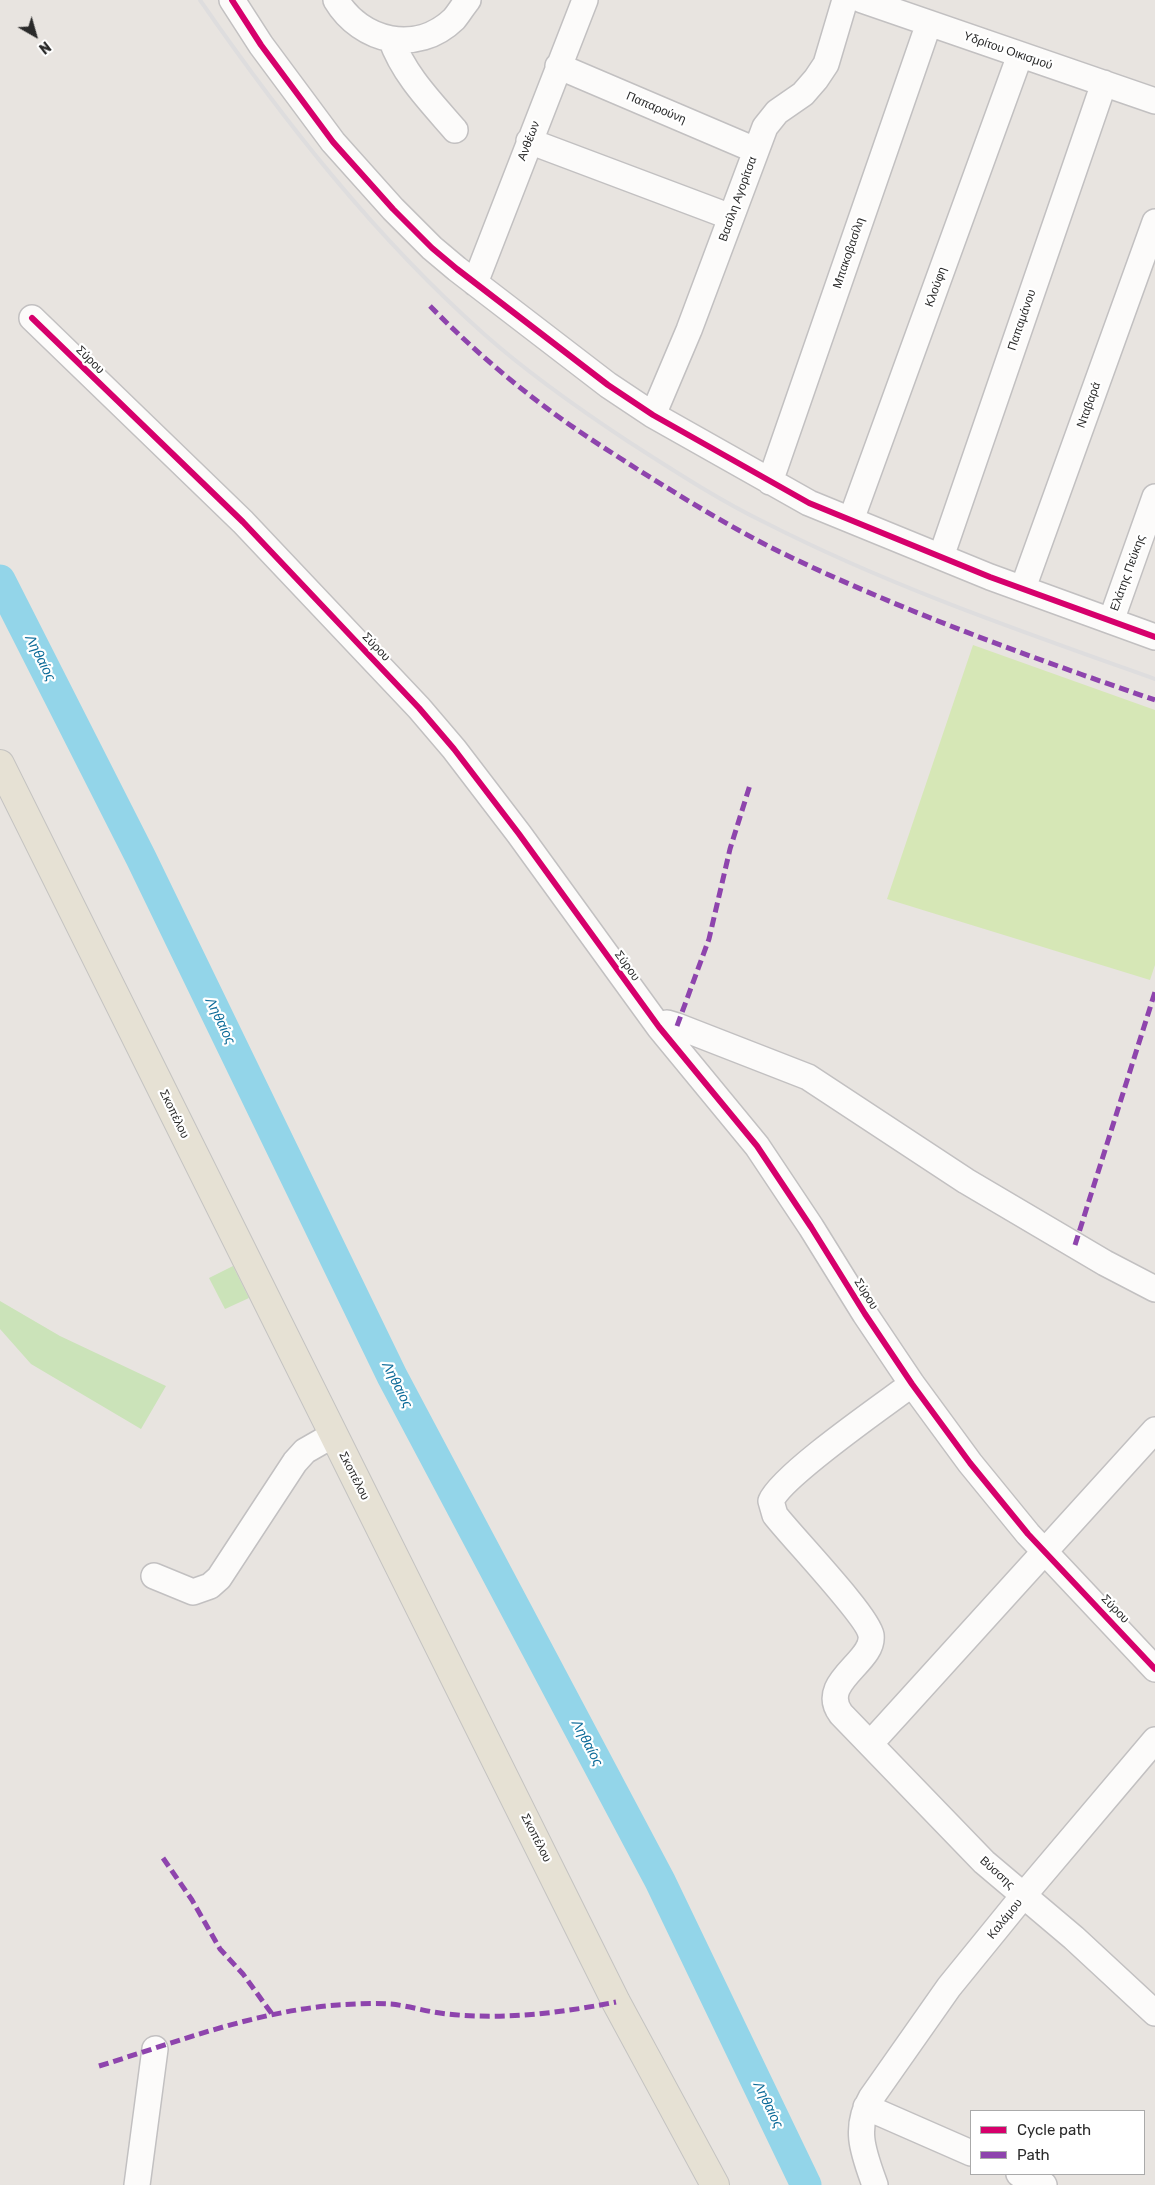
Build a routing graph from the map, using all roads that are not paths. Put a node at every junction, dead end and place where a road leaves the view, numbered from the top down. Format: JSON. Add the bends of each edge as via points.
{"nodes":[{"id":1,"x":232,"y":0,"type":"edge"},
{"id":2,"x":336,"y":0,"type":"edge"},
{"id":3,"x":468,"y":0,"type":"edge"},
{"id":4,"x":585,"y":0,"type":"edge"},
{"id":5,"x":845,"y":0,"type":"edge"},
{"id":6,"x":862,"y":0,"type":"edge"},
{"id":7,"x":929,"y":23,"type":"junction"},
{"id":8,"x":391,"y":39,"type":"junction"},
{"id":9,"x":1020,"y":55,"type":"junction"},
{"id":10,"x":558,"y":66,"type":"junction"},
{"id":11,"x":1104,"y":84,"type":"junction"},
{"id":12,"x":1155,"y":101,"type":"edge"},
{"id":13,"x":455,"y":130,"type":"dead end"},
{"id":14,"x":529,"y":141,"type":"junction"},
{"id":15,"x":755,"y":150,"type":"junction"},
{"id":16,"x":732,"y":217,"type":"junction"},
{"id":17,"x":1155,"y":222,"type":"edge"},
{"id":18,"x":475,"y":283,"type":"junction"},
{"id":19,"x":32,"y":318,"type":"dead end"},
{"id":20,"x":653,"y":415,"type":"junction"},
{"id":21,"x":770,"y":482,"type":"junction"},
{"id":22,"x":1155,"y":497,"type":"edge"},
{"id":23,"x":851,"y":520,"type":"junction"},
{"id":24,"x":940,"y":557,"type":"junction"},
{"id":25,"x":1023,"y":588,"type":"junction"},
{"id":26,"x":1111,"y":621,"type":"junction"},
{"id":27,"x":1155,"y":637,"type":"edge"},
{"id":28,"x":0,"y":764,"type":"edge"},
{"id":29,"x":658,"y":1027,"type":"junction"},
{"id":30,"x":1155,"y":1289,"type":"edge"},
{"id":31,"x":912,"y":1384,"type":"junction"},
{"id":32,"x":1155,"y":1430,"type":"edge"},
{"id":33,"x":333,"y":1435,"type":"junction"},
{"id":34,"x":1044,"y":1551,"type":"junction"},
{"id":35,"x":154,"y":1576,"type":"dead end"},
{"id":36,"x":1155,"y":1668,"type":"edge"},
{"id":37,"x":1155,"y":1740,"type":"edge"},
{"id":38,"x":870,"y":1744,"type":"junction"},
{"id":39,"x":1022,"y":1896,"type":"junction"},
{"id":40,"x":1155,"y":2013,"type":"edge"},
{"id":41,"x":154,"y":2049,"type":"dead end"},
{"id":42,"x":866,"y":2107,"type":"junction"},
{"id":43,"x":970,"y":2153,"type":"edge"},
{"id":44,"x":1021,"y":2175,"type":"edge"},
{"id":45,"x":136,"y":2185,"type":"edge"},
{"id":46,"x":715,"y":2185,"type":"edge"},
{"id":47,"x":875,"y":2185,"type":"edge"},
{"id":48,"x":1044,"y":2185,"type":"edge"}],
"edges":[{"from":1,"to":18,"type":"street","via":[[333,142],[418,234]]},
{"from":2,"to":8,"type":"street","via":[[344,14],[364,30]]},
{"from":3,"to":8,"type":"street","via":[[454,19],[434,32],[411,40]]},
{"from":4,"to":10,"type":"street","name":"Ανθέων"},
{"from":5,"to":15,"type":"street","name":"Βασίλη Αγορίτσα","via":[[826,64],[803,94],[777,112],[765,127]]},
{"from":6,"to":7,"type":"street","name":"Υδρίτου Οικισμού"},
{"from":7,"to":9,"type":"street","name":"Υδρίτου Οικισμού"},
{"from":7,"to":21,"type":"street","name":"Μπακοβασίλη"},
{"from":8,"to":13,"type":"street","via":[[409,76]]},
{"from":9,"to":11,"type":"street","name":"Υδρίτου Οικισμού"},
{"from":9,"to":23,"type":"street","name":"Κλούφη"},
{"from":10,"to":14,"type":"street","name":"Ανθέων"},
{"from":10,"to":15,"type":"street","name":"Παπαρούνη"},
{"from":11,"to":12,"type":"street","name":"Υδρίτου Οικισμού"},
{"from":11,"to":24,"type":"street","name":"Παπαμάνου"},
{"from":14,"to":16,"type":"street"},
{"from":14,"to":18,"type":"street","name":"Ανθέων"},
{"from":15,"to":16,"type":"street","name":"Βασίλη Αγορίτσα"},
{"from":16,"to":20,"type":"street","name":"Βασίλη Αγορίτσα"},
{"from":17,"to":25,"type":"street","name":"Νταβαρά"},
{"from":18,"to":20,"type":"street","via":[[608,385]]},
{"from":19,"to":29,"type":"street","name":"Σύρου","via":[[244,522],[419,708],[519,834]]},
{"from":20,"to":21,"type":"street"},
{"from":21,"to":23,"type":"street"},
{"from":22,"to":26,"type":"street","name":"Ελάτης Πεύκης"},
{"from":23,"to":24,"type":"street"},
{"from":24,"to":25,"type":"street"},
{"from":25,"to":26,"type":"street"},
{"from":26,"to":27,"type":"street"},
{"from":28,"to":33,"type":"main road","name":"Σκοπέλου"},
{"from":29,"to":30,"type":"street","via":[[667,1023],[677,1026],[808,1077],[981,1190]]},
{"from":29,"to":31,"type":"street","name":"Σύρου","via":[[757,1146]]},
{"from":31,"to":34,"type":"street","name":"Σύρου","via":[[993,1493]]},
{"from":31,"to":38,"type":"street","name":"Βύσσης","via":[[810,1462],[780,1489],[771,1502],[775,1515],[871,1634],[869,1645],[838,1688],[834,1699],[841,1714]]},
{"from":32,"to":34,"type":"street"},
{"from":33,"to":35,"type":"street","via":[[305,1451],[295,1462],[226,1568],[210,1586],[193,1592]]},
{"from":33,"to":46,"type":"main road","name":"Σκοπέλου","via":[[616,2002]]},
{"from":34,"to":36,"type":"street","name":"Σύρου"},
{"from":34,"to":38,"type":"street"},
{"from":37,"to":39,"type":"street","name":"Καλάμου"},
{"from":38,"to":39,"type":"street","name":"Βύσσης","via":[[964,1842]]},
{"from":39,"to":40,"type":"street","name":"Βύσσης","via":[[1074,1938]]},
{"from":39,"to":42,"type":"street","name":"Καλάμου","via":[[950,1987]]},
{"from":41,"to":45,"type":"street"},
{"from":42,"to":43,"type":"street"},
{"from":42,"to":47,"type":"street","via":[[861,2134]]},
{"from":44,"to":48,"type":"street"}]}
